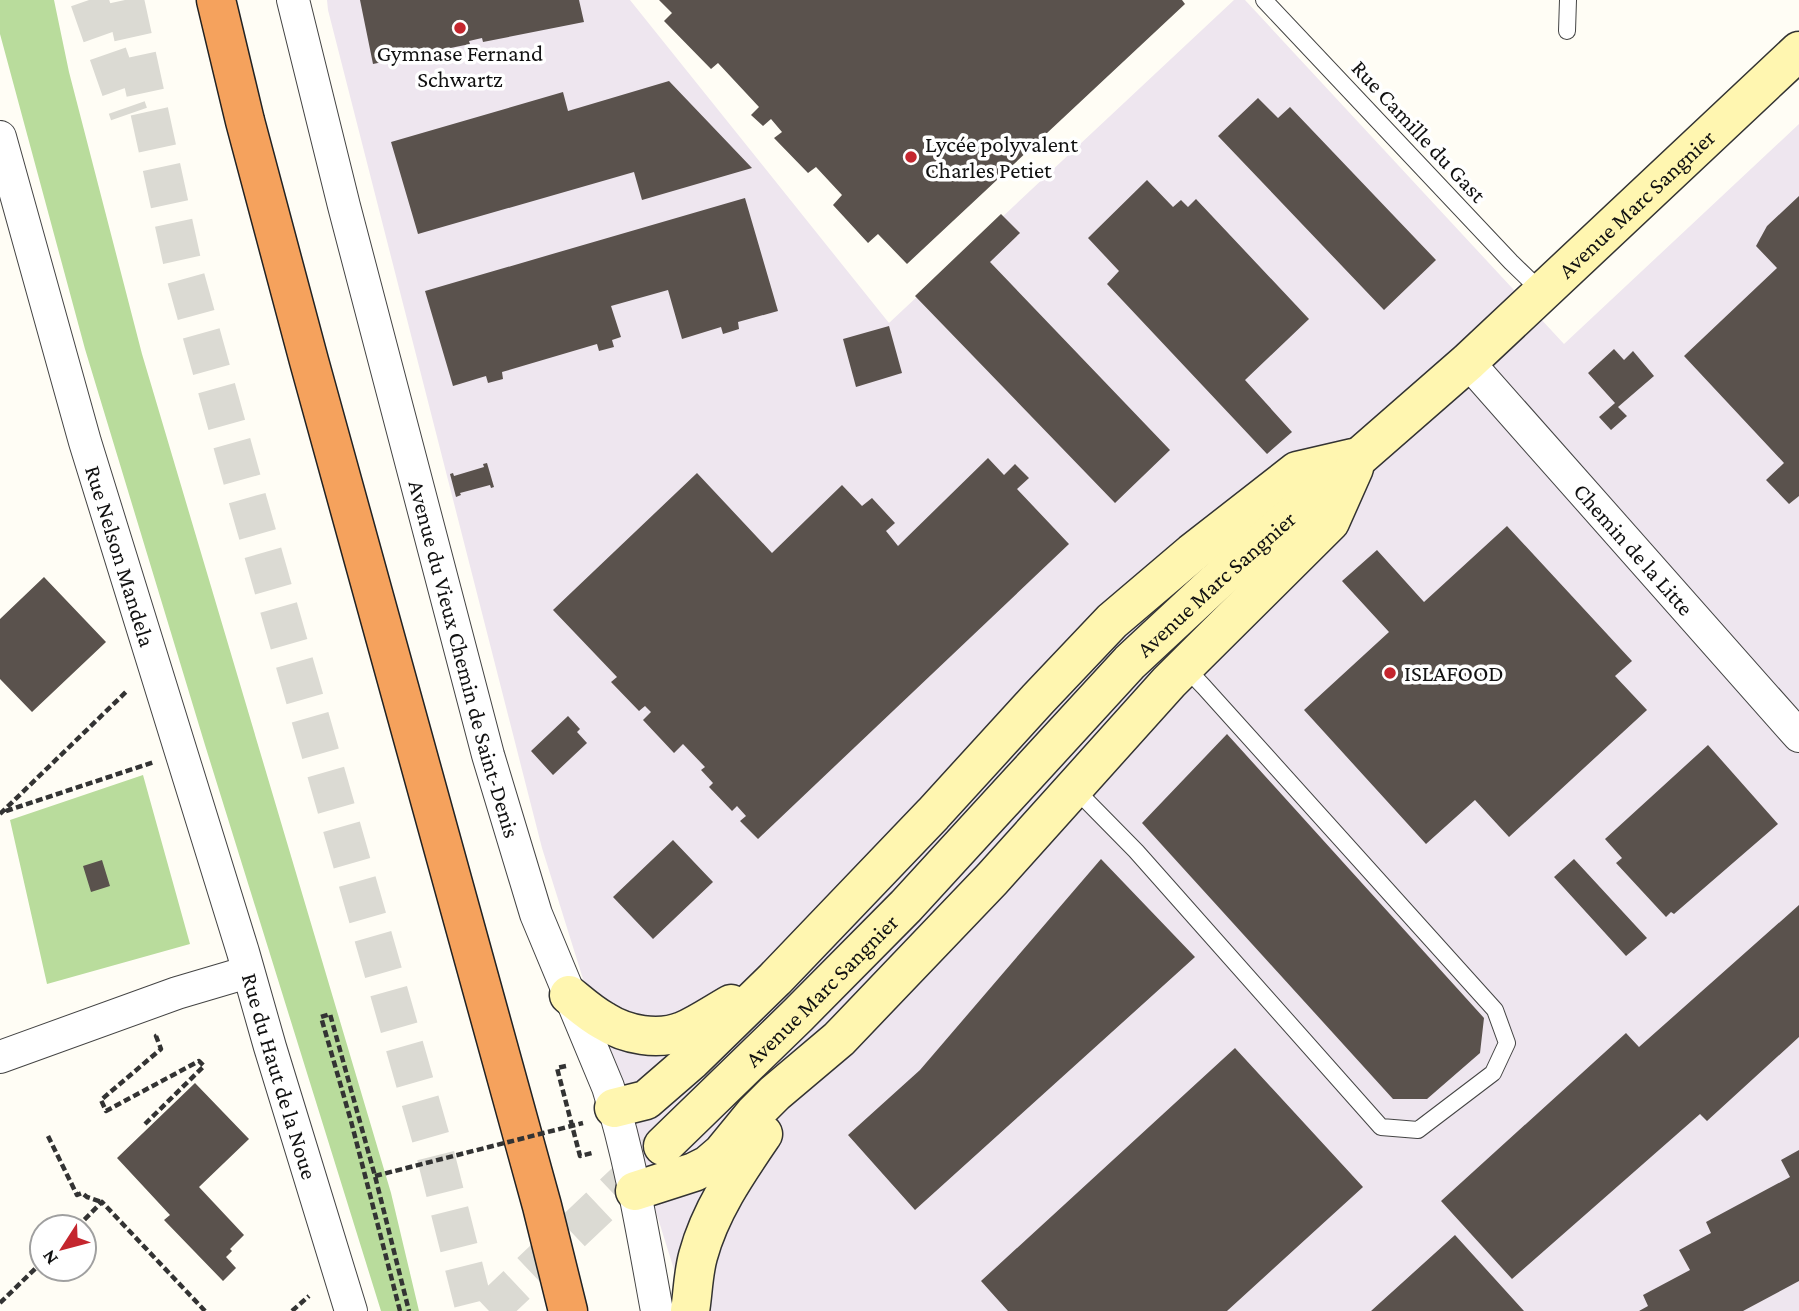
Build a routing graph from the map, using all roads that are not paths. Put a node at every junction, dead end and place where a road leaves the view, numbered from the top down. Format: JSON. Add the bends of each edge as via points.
{"nodes":[{"id":1,"x":216,"y":0,"type":"edge"},
{"id":2,"x":293,"y":0,"type":"edge"},
{"id":3,"x":1264,"y":0,"type":"edge"},
{"id":4,"x":1568,"y":0,"type":"edge"},
{"id":5,"x":1567,"y":31,"type":"dead end"},
{"id":6,"x":1799,"y":51,"type":"edge"},
{"id":7,"x":0,"y":137,"type":"edge"},
{"id":8,"x":1542,"y":292,"type":"junction"},
{"id":9,"x":1468,"y":362,"type":"junction"},
{"id":10,"x":1359,"y":457,"type":"junction"},
{"id":11,"x":1185,"y":667,"type":"junction"},
{"id":12,"x":1799,"y":736,"type":"edge"},
{"id":13,"x":1073,"y":787,"type":"junction"},
{"id":14,"x":248,"y":972,"type":"junction"},
{"id":15,"x":775,"y":979,"type":"junction"},
{"id":16,"x":569,"y":995,"type":"junction"},
{"id":17,"x":839,"y":1040,"type":"junction"},
{"id":18,"x":0,"y":1057,"type":"edge"},
{"id":19,"x":589,"y":1118,"type":"junction"},
{"id":20,"x":663,"y":1146,"type":"tunnel mouth"},
{"id":21,"x":635,"y":1191,"type":"junction"},
{"id":22,"x":351,"y":1311,"type":"edge"},
{"id":23,"x":568,"y":1311,"type":"edge"},
{"id":24,"x":657,"y":1311,"type":"edge"},
{"id":25,"x":690,"y":1311,"type":"edge"}],
"edges":[{"from":1,"to":23,"type":"highway"},
{"from":2,"to":16,"type":"street","name":"Avenue du Vieux Chemin de Saint-Denis","via":[[488,755],[536,914]]},
{"from":3,"to":8,"type":"lane","name":"Rue Camille du Gast"},
{"from":4,"to":5,"type":"lane"},
{"from":6,"to":8,"type":"main road","name":"Avenue Marc Sangnier"},
{"from":7,"to":14,"type":"street","name":"Rue Nelson Mandela","via":[[85,442]]},
{"from":8,"to":9,"type":"main road","name":"Avenue Marc Sangnier"},
{"from":9,"to":10,"type":"main road","name":"Avenue Marc Sangnier"},
{"from":9,"to":12,"type":"street","name":"Chemin de la Litte"},
{"from":10,"to":11,"type":"main road","via":[[1330,522]]},
{"from":10,"to":15,"type":"main road","via":[[1297,471],[1112,621]]},
{"from":10,"to":20,"type":"main road","name":"Avenue Marc Sangnier","via":[[1130,662],[906,906]]},
{"from":11,"to":13,"type":"main road"},
{"from":11,"to":13,"type":"lane","via":[[1495,1010],[1507,1043],[1493,1073],[1418,1130],[1381,1127],[1136,851]]},
{"from":13,"to":17,"type":"main road"},
{"from":14,"to":18,"type":"street","name":"Rue du Haut de la Noue"},
{"from":14,"to":22,"type":"street","name":"Rue du Haut de la Noue"},
{"from":15,"to":16,"type":"main road","via":[[681,1031],[662,1036],[612,1026]]},
{"from":15,"to":19,"type":"main road","via":[[646,1100]]},
{"from":16,"to":19,"type":"street","name":"Avenue du Vieux Chemin de Saint-Denis","via":[[608,1087]]},
{"from":17,"to":21,"type":"main road","via":[[775,1093],[708,1165]]},
{"from":17,"to":25,"type":"main road","via":[[768,1126],[724,1196],[697,1259]]},
{"from":19,"to":21,"type":"street","name":"Avenue du Vieux Chemin de Saint-Denis"},
{"from":21,"to":24,"type":"street","name":"Avenue du Vieux Chemin de Saint-Denis"}]}
